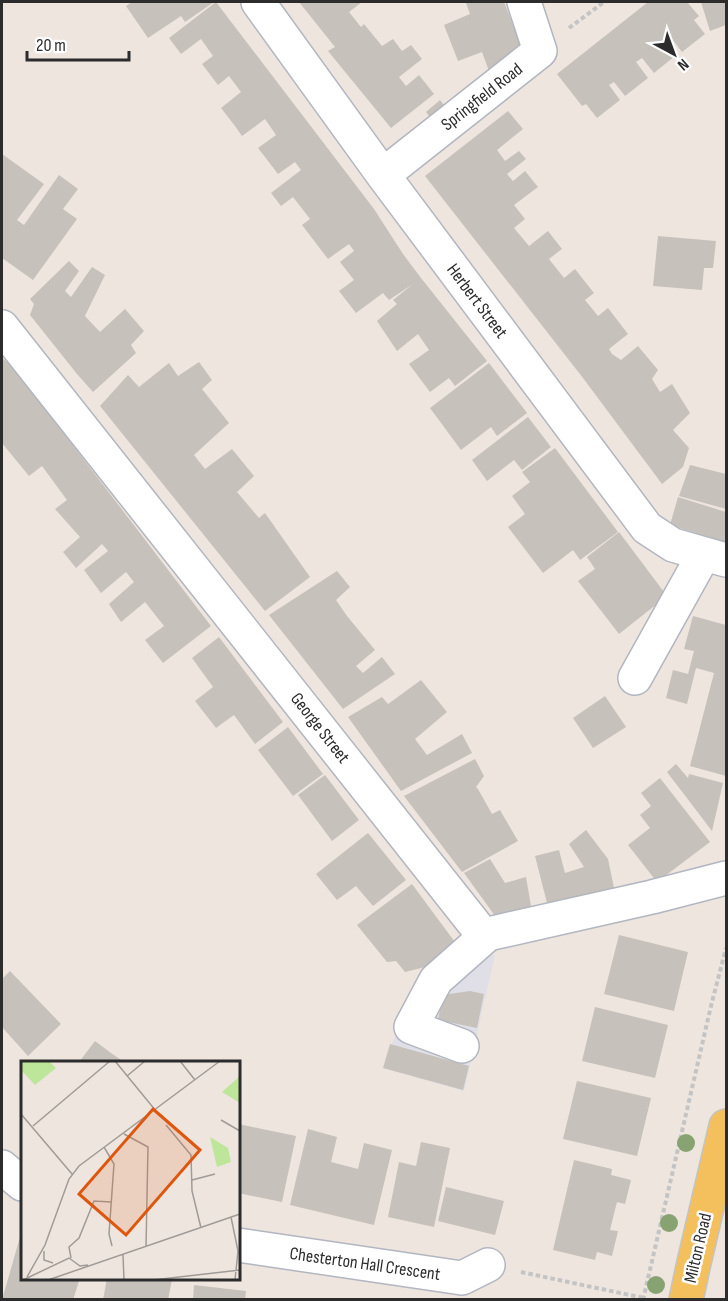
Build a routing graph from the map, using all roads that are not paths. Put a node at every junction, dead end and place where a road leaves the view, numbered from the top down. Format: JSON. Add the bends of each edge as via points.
{"nodes":[{"id":1,"x":258,"y":2,"type":"edge"},
{"id":2,"x":524,"y":2,"type":"edge"},
{"id":3,"x":383,"y":175,"type":"junction"},
{"id":4,"x":2,"y":327,"type":"edge"},
{"id":5,"x":715,"y":557,"type":"edge"},
{"id":6,"x":635,"y":678,"type":"dead end"},
{"id":7,"x":726,"y":878,"type":"edge"},
{"id":8,"x":488,"y":934,"type":"junction"},
{"id":9,"x":462,"y":1046,"type":"dead end"},
{"id":10,"x":726,"y":1126,"type":"edge"},
{"id":11,"x":2,"y":1167,"type":"edge"},
{"id":12,"x":21,"y":1183,"type":"edge"},
{"id":13,"x":240,"y":1245,"type":"edge"},
{"id":14,"x":488,"y":1265,"type":"road end"},
{"id":15,"x":686,"y":1299,"type":"edge"}],
"edges":[{"from":1,"to":3,"type":"street","name":"Herbert Street"},
{"from":2,"to":3,"type":"street","name":"Springfield Road","via":[[540,51]]},
{"from":3,"to":5,"type":"street","name":"Herbert Street","via":[[647,528],[673,544]]},
{"from":4,"to":8,"type":"street","name":"George Street","via":[[480,931]]},
{"from":5,"to":6,"type":"street"},
{"from":7,"to":8,"type":"street"},
{"from":8,"to":9,"type":"street","via":[[436,980],[411,1027]]},
{"from":10,"to":15,"type":"main road","name":"Milton Road"},
{"from":11,"to":12,"type":"street"},
{"from":13,"to":14,"type":"street","name":"Chesterton Hall Crescent","via":[[462,1278]]}]}
